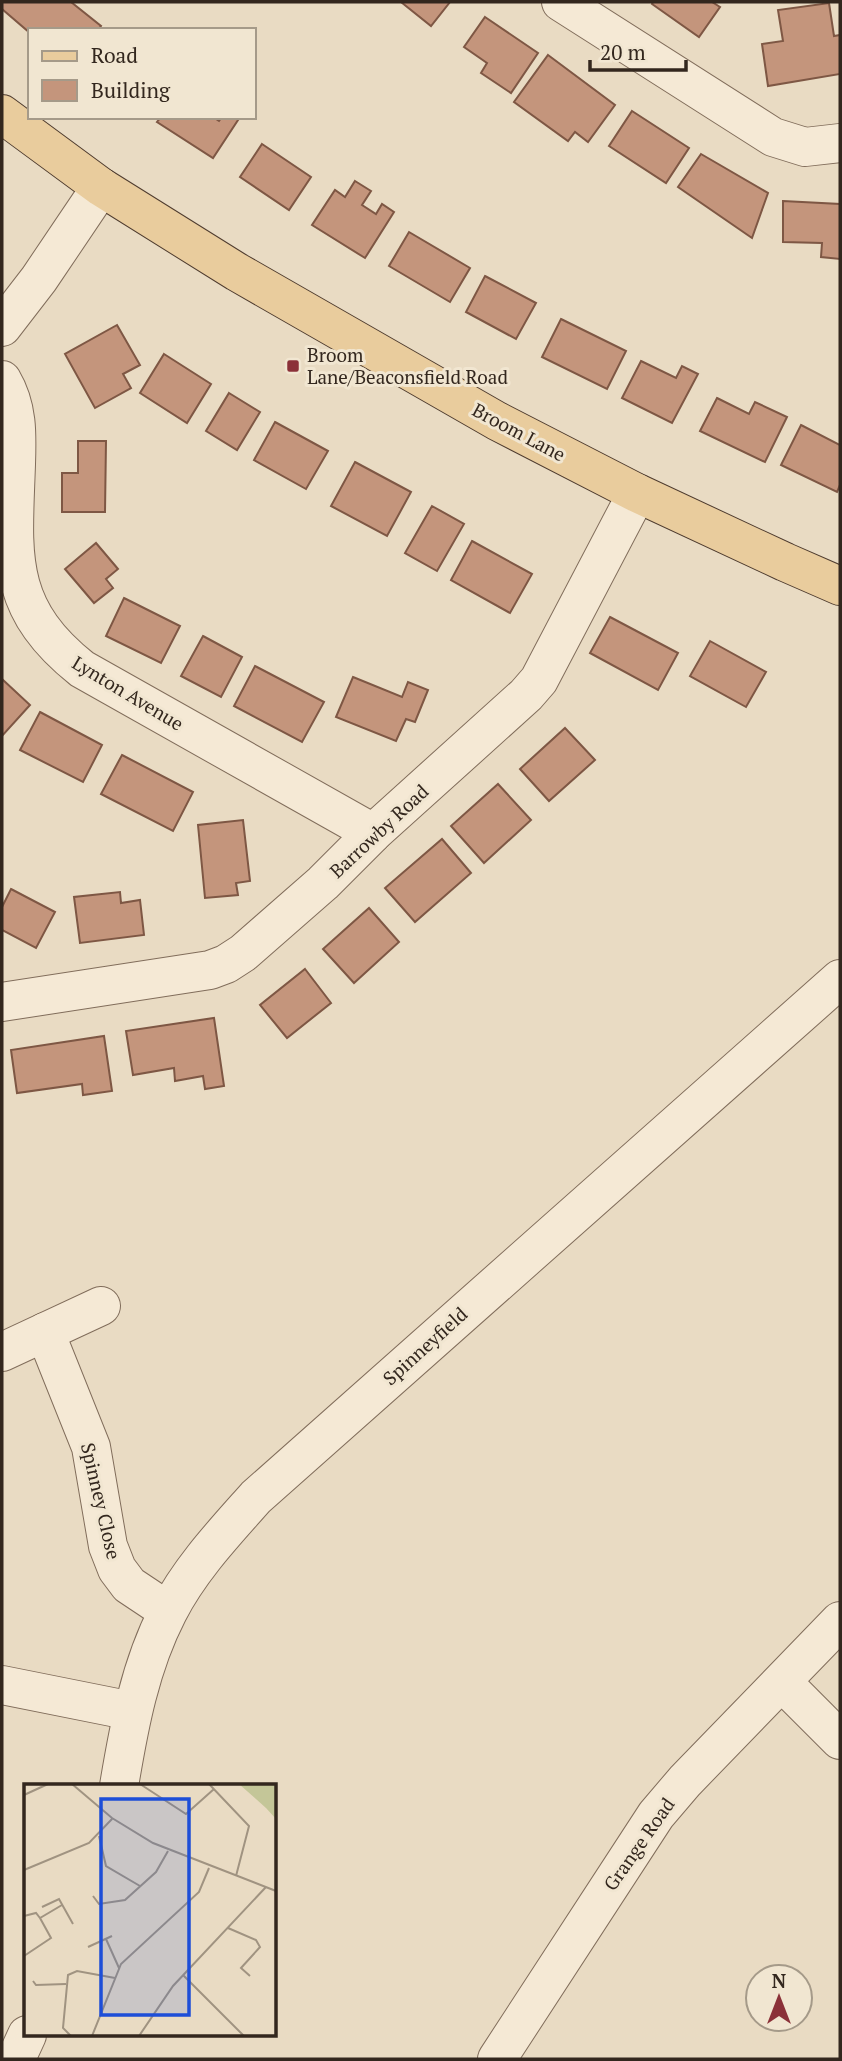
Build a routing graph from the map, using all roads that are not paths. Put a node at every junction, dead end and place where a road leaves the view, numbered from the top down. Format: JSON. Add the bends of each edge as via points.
{"nodes":[{"id":1,"x":561,"y":2,"type":"edge"},
{"id":2,"x":2,"y":114,"type":"edge"},
{"id":3,"x":840,"y":143,"type":"edge"},
{"id":4,"x":101,"y":187,"type":"junction"},
{"id":5,"x":2,"y":327,"type":"edge"},
{"id":6,"x":2,"y":380,"type":"edge"},
{"id":7,"x":637,"y":493,"type":"junction"},
{"id":8,"x":840,"y":586,"type":"edge"},
{"id":9,"x":373,"y":833,"type":"junction"},
{"id":10,"x":840,"y":979,"type":"edge"},
{"id":11,"x":2,"y":1003,"type":"edge"},
{"id":12,"x":100,"y":1306,"type":"dead end"},
{"id":13,"x":45,"y":1332,"type":"junction"},
{"id":14,"x":2,"y":1352,"type":"edge"},
{"id":15,"x":168,"y":1611,"type":"junction"},
{"id":16,"x":840,"y":1621,"type":"edge"},
{"id":17,"x":782,"y":1682,"type":"junction"},
{"id":18,"x":2,"y":1685,"type":"edge"},
{"id":19,"x":132,"y":1711,"type":"junction"},
{"id":20,"x":840,"y":1740,"type":"edge"},
{"id":21,"x":119,"y":1784,"type":"edge"},
{"id":22,"x":27,"y":2036,"type":"edge"},
{"id":23,"x":16,"y":2059,"type":"edge"},
{"id":24,"x":497,"y":2059,"type":"edge"}],
"edges":[{"from":1,"to":3,"type":"street","via":[[773,138],[805,147]]},
{"from":2,"to":4,"type":"main road","name":"Broom Lane"},
{"from":4,"to":5,"type":"street"},
{"from":4,"to":7,"type":"main road","name":"Broom Lane","via":[[322,322],[497,421]]},
{"from":6,"to":9,"type":"street","name":"Lynton Avenue","via":[[16,422],[16,572],[48,638],[82,669]]},
{"from":7,"to":8,"type":"main road","name":"Broom Lane"},
{"from":7,"to":9,"type":"street","name":"Barrowby Road","via":[[539,680]]},
{"from":9,"to":11,"type":"street","name":"Barrowby Road","via":[[323,883],[226,964]]},
{"from":10,"to":15,"type":"street","name":"Spinneyfield","via":[[256,1497],[213,1545]]},
{"from":12,"to":13,"type":"street"},
{"from":13,"to":14,"type":"street"},
{"from":13,"to":15,"type":"street","name":"Spinney Close","via":[[91,1447],[108,1546],[117,1569],[129,1585]]},
{"from":15,"to":19,"type":"street","name":"Spinneyfield"},
{"from":16,"to":17,"type":"street","name":"Grange Road"},
{"from":17,"to":20,"type":"street"},
{"from":17,"to":24,"type":"street","name":"Grange Road","via":[[656,1815]]},
{"from":18,"to":19,"type":"street"},
{"from":19,"to":21,"type":"street","name":"Spinneyfield"},
{"from":22,"to":23,"type":"street"}]}
